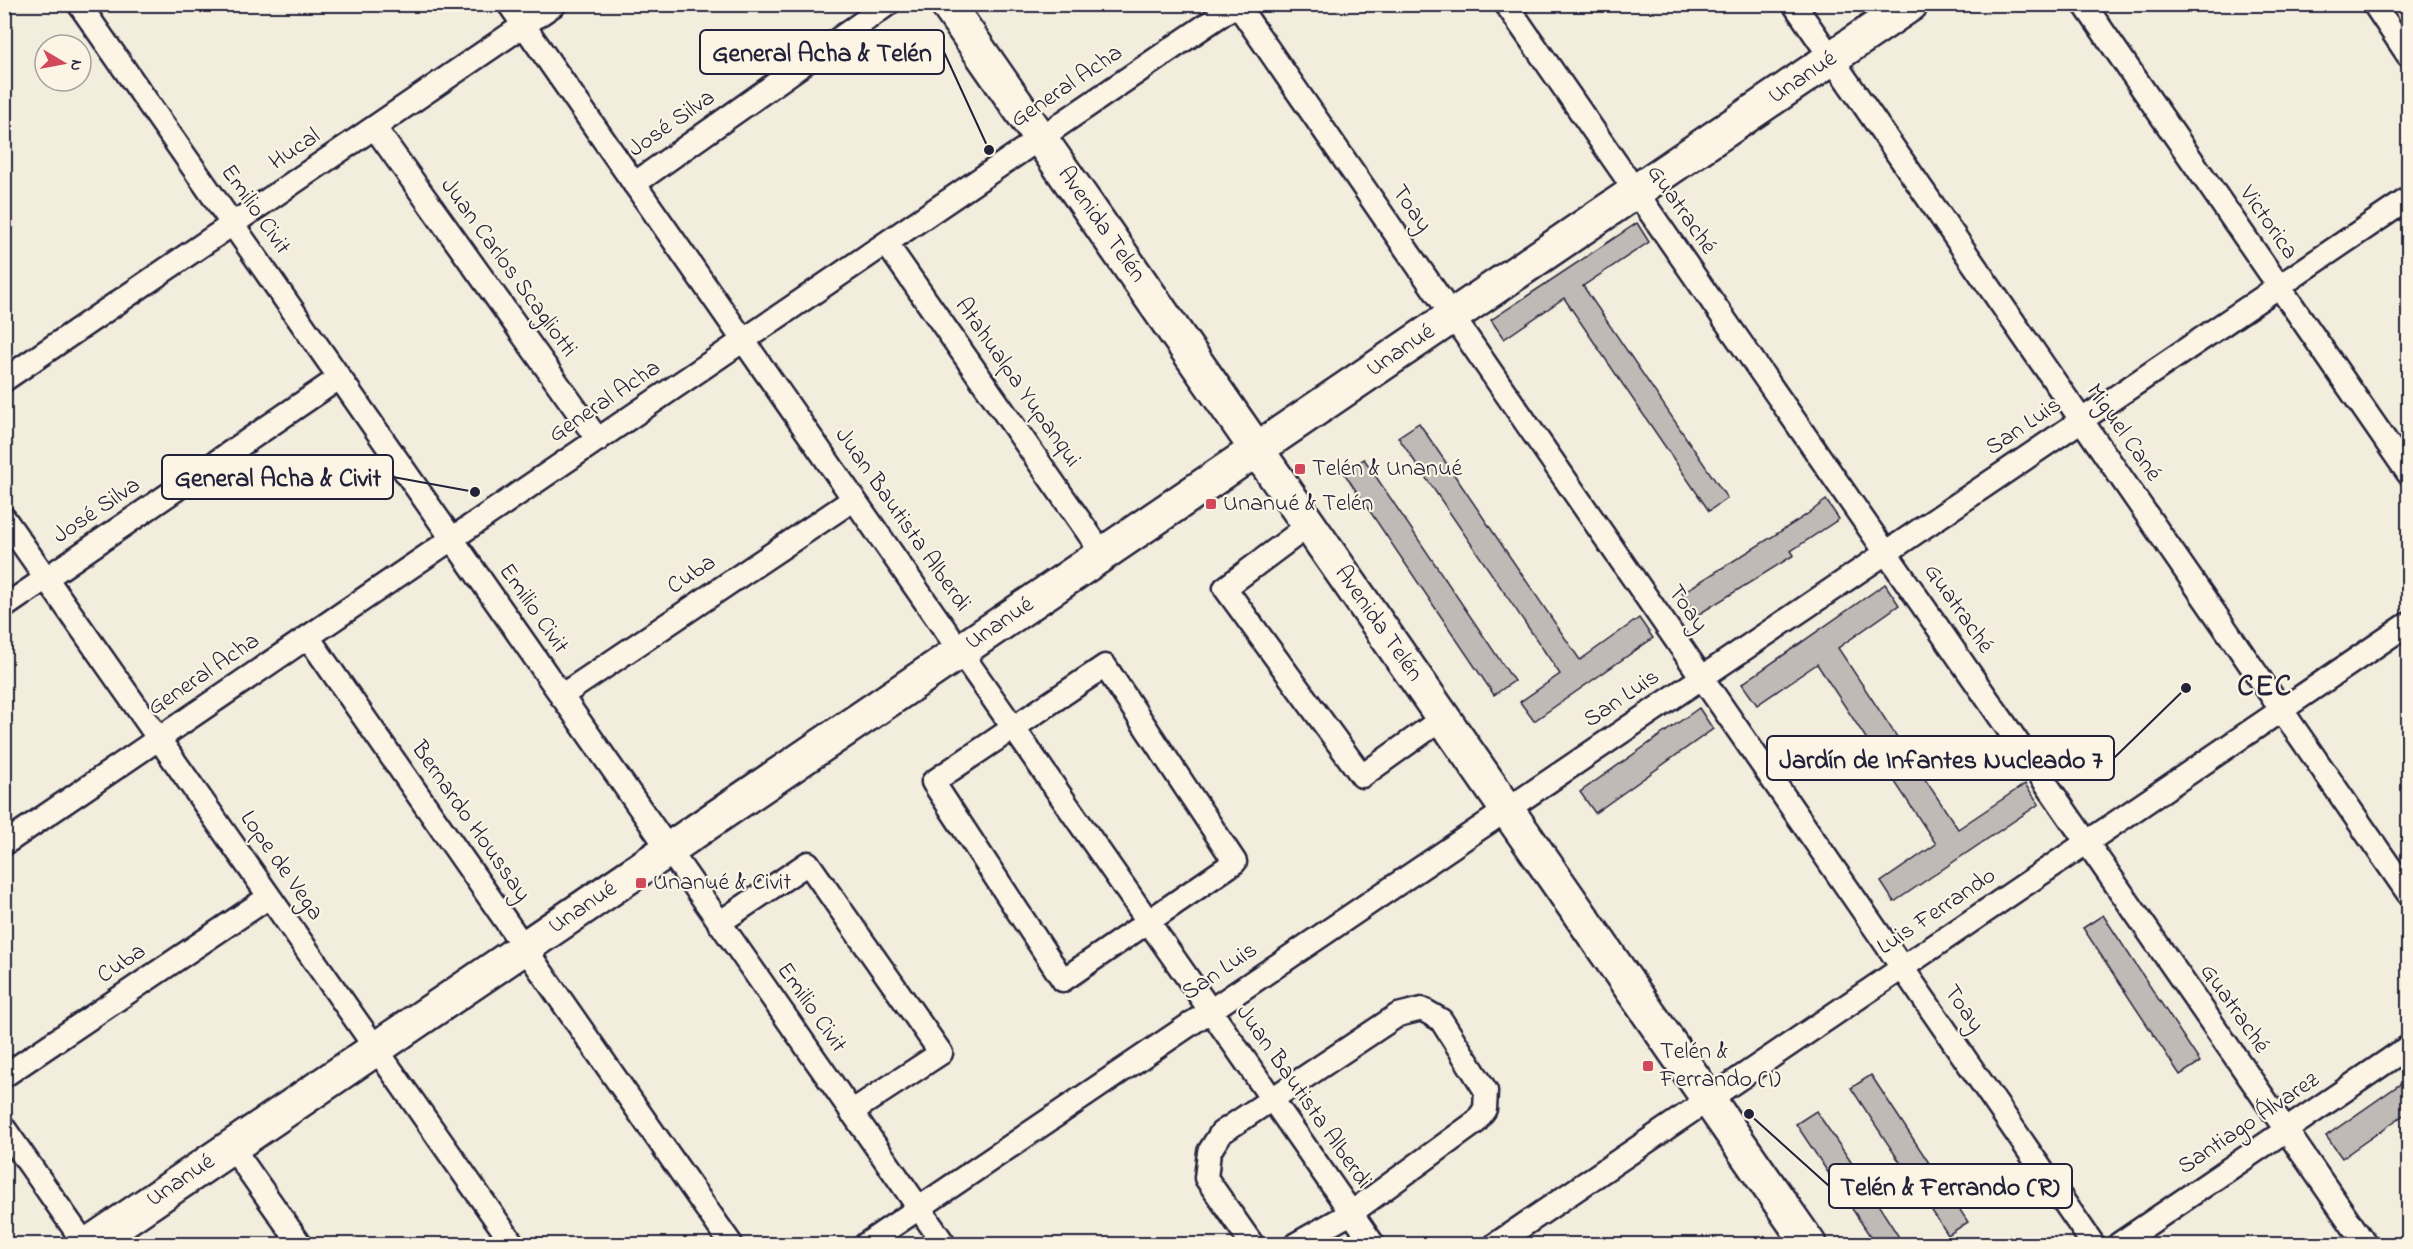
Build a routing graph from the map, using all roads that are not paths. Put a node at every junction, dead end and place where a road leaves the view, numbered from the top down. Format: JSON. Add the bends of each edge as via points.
{"nodes":[{"id":1,"x":79,"y":4,"type":"edge"},
{"id":2,"x":509,"y":4,"type":"edge"},
{"id":3,"x":555,"y":4,"type":"edge"},
{"id":4,"x":888,"y":4,"type":"edge"},
{"id":5,"x":947,"y":4,"type":"edge"},
{"id":6,"x":1237,"y":4,"type":"edge"},
{"id":7,"x":1506,"y":4,"type":"edge"},
{"id":8,"x":1794,"y":4,"type":"edge"},
{"id":9,"x":1911,"y":4,"type":"edge"},
{"id":10,"x":2084,"y":4,"type":"edge"},
{"id":11,"x":2374,"y":4,"type":"edge"},
{"id":12,"x":524,"y":26,"type":"junction"},
{"id":13,"x":2409,"y":55,"type":"edge"},
{"id":14,"x":1831,"y":58,"type":"junction"},
{"id":15,"x":375,"y":128,"type":"junction"},
{"id":16,"x":1040,"y":138,"type":"junction"},
{"id":17,"x":634,"y":184,"type":"junction"},
{"id":18,"x":1636,"y":192,"type":"junction"},
{"id":19,"x":2409,"y":199,"type":"edge"},
{"id":20,"x":232,"y":225,"type":"junction"},
{"id":21,"x":886,"y":243,"type":"junction"},
{"id":22,"x":2279,"y":286,"type":"junction"},
{"id":23,"x":1452,"y":316,"type":"junction"},
{"id":24,"x":743,"y":340,"type":"junction"},
{"id":25,"x":339,"y":378,"type":"junction"},
{"id":26,"x":4,"y":380,"type":"edge"},
{"id":27,"x":2082,"y":421,"type":"junction"},
{"id":28,"x":598,"y":440,"type":"junction"},
{"id":29,"x":1256,"y":450,"type":"junction"},
{"id":30,"x":2409,"y":473,"type":"edge"},
{"id":31,"x":854,"y":499,"type":"junction"},
{"id":32,"x":4,"y":518,"type":"edge"},
{"id":33,"x":1309,"y":525,"type":"junction"},
{"id":34,"x":452,"y":539,"type":"junction"},
{"id":35,"x":1886,"y":553,"type":"junction"},
{"id":36,"x":1103,"y":554,"type":"junction"},
{"id":37,"x":46,"y":578,"type":"junction"},
{"id":38,"x":4,"y":607,"type":"edge"},
{"id":39,"x":2409,"y":624,"type":"edge"},
{"id":40,"x":308,"y":637,"type":"junction"},
{"id":41,"x":960,"y":651,"type":"junction"},
{"id":42,"x":1702,"y":678,"type":"junction"},
{"id":43,"x":561,"y":696,"type":"junction"},
{"id":44,"x":2282,"y":710,"type":"junction"},
{"id":45,"x":1443,"y":718,"type":"junction"},
{"id":46,"x":1013,"y":728,"type":"junction"},
{"id":47,"x":159,"y":739,"type":"junction"},
{"id":48,"x":1507,"y":810,"type":"junction"},
{"id":49,"x":2086,"y":843,"type":"junction"},
{"id":50,"x":4,"y":844,"type":"edge"},
{"id":51,"x":668,"y":850,"type":"junction"},
{"id":52,"x":2409,"y":893,"type":"edge"},
{"id":53,"x":269,"y":897,"type":"junction"},
{"id":54,"x":1148,"y":922,"type":"junction"},
{"id":55,"x":719,"y":923,"type":"junction"},
{"id":56,"x":525,"y":948,"type":"junction"},
{"id":57,"x":1902,"y":968,"type":"junction"},
{"id":58,"x":1210,"y":1011,"type":"junction"},
{"id":59,"x":2409,"y":1047,"type":"edge"},
{"id":60,"x":376,"y":1049,"type":"junction"},
{"id":61,"x":4,"y":1076,"type":"edge"},
{"id":62,"x":1272,"y":1100,"type":"junction"},
{"id":63,"x":1709,"y":1100,"type":"junction"},
{"id":64,"x":851,"y":1112,"type":"junction"},
{"id":65,"x":4,"y":1128,"type":"edge"},
{"id":66,"x":2286,"y":1131,"type":"junction"},
{"id":67,"x":232,"y":1147,"type":"junction"},
{"id":68,"x":918,"y":1209,"type":"junction"},
{"id":69,"x":1351,"y":1213,"type":"junction"},
{"id":70,"x":87,"y":1245,"type":"edge"},
{"id":71,"x":300,"y":1245,"type":"edge"},
{"id":72,"x":513,"y":1245,"type":"edge"},
{"id":73,"x":731,"y":1245,"type":"edge"},
{"id":74,"x":866,"y":1245,"type":"edge"},
{"id":75,"x":944,"y":1245,"type":"edge"},
{"id":76,"x":1252,"y":1245,"type":"edge"},
{"id":77,"x":1296,"y":1245,"type":"edge"},
{"id":78,"x":1373,"y":1245,"type":"edge"},
{"id":79,"x":1496,"y":1245,"type":"edge"},
{"id":80,"x":1809,"y":1245,"type":"edge"},
{"id":81,"x":2093,"y":1245,"type":"edge"},
{"id":82,"x":2119,"y":1245,"type":"edge"},
{"id":83,"x":2365,"y":1245,"type":"edge"}],
"edges":[{"from":1,"to":20,"type":"street","name":"Emilio Civit"},
{"from":2,"to":12,"type":"street","name":"Juan Bautista Alberdi"},
{"from":3,"to":12,"type":"street","name":"Hucal"},
{"from":4,"to":17,"type":"street","name":"José Silva"},
{"from":5,"to":16,"type":"street","name":"Avenida Telén"},
{"from":6,"to":16,"type":"street","name":"General Acha"},
{"from":6,"to":23,"type":"street","name":"Toay"},
{"from":7,"to":18,"type":"street","name":"Guatraché"},
{"from":8,"to":14,"type":"street","name":"Miguel Cané"},
{"from":9,"to":14,"type":"street","name":"Unanué"},
{"from":10,"to":22,"type":"street","name":"Victorica"},
{"from":11,"to":13,"type":"street"},
{"from":12,"to":15,"type":"street","name":"Hucal"},
{"from":12,"to":17,"type":"street","name":"Juan Bautista Alberdi"},
{"from":14,"to":18,"type":"street","name":"Unanué"},
{"from":14,"to":27,"type":"street","name":"Miguel Cané"},
{"from":15,"to":20,"type":"street","name":"Hucal"},
{"from":15,"to":28,"type":"street","name":"Juan Carlos Scagliotti"},
{"from":16,"to":21,"type":"street","name":"General Acha"},
{"from":16,"to":29,"type":"street","name":"Avenida Telén"},
{"from":17,"to":24,"type":"street","name":"Juan Bautista Alberdi"},
{"from":18,"to":23,"type":"street","name":"Unanué"},
{"from":18,"to":35,"type":"street","name":"Guatraché"},
{"from":19,"to":22,"type":"street","name":"San Luis"},
{"from":20,"to":25,"type":"street","name":"Emilio Civit"},
{"from":20,"to":26,"type":"street","name":"Hucal"},
{"from":21,"to":24,"type":"street","name":"General Acha"},
{"from":21,"to":36,"type":"street","name":"Atahualpa Yupanqui"},
{"from":22,"to":27,"type":"street","name":"San Luis"},
{"from":22,"to":30,"type":"street","name":"Victorica"},
{"from":23,"to":29,"type":"street","name":"Unanué"},
{"from":23,"to":42,"type":"street","name":"Toay"},
{"from":24,"to":28,"type":"street","name":"General Acha"},
{"from":24,"to":31,"type":"street","name":"Juan Bautista Alberdi"},
{"from":25,"to":34,"type":"street","name":"Emilio Civit"},
{"from":25,"to":37,"type":"street","name":"José Silva"},
{"from":27,"to":35,"type":"street","name":"San Luis"},
{"from":27,"to":44,"type":"street","name":"Miguel Cané"},
{"from":28,"to":34,"type":"street","name":"General Acha"},
{"from":29,"to":33,"type":"street","name":"Avenida Telén"},
{"from":29,"to":36,"type":"street","name":"Unanué"},
{"from":31,"to":41,"type":"street","name":"Juan Bautista Alberdi"},
{"from":31,"to":43,"type":"street","name":"Cuba"},
{"from":32,"to":37,"type":"street","name":"Lope de Vega"},
{"from":33,"to":45,"type":"street","name":"Avenida Telén"},
{"from":33,"to":45,"type":"street","via":[[1226,588],[1362,776]]},
{"from":34,"to":40,"type":"street","name":"General Acha"},
{"from":34,"to":43,"type":"street","name":"Emilio Civit"},
{"from":35,"to":42,"type":"street","name":"San Luis"},
{"from":35,"to":49,"type":"street","name":"Guatraché"},
{"from":36,"to":41,"type":"street","name":"Unanué"},
{"from":37,"to":38,"type":"street","name":"José Silva"},
{"from":37,"to":47,"type":"street","name":"Lope de Vega"},
{"from":39,"to":44,"type":"street","name":"Luis Ferrando"},
{"from":40,"to":47,"type":"street","name":"General Acha"},
{"from":40,"to":56,"type":"street","name":"Bernardo Houssay"},
{"from":41,"to":46,"type":"street","name":"Juan Bautista Alberdi"},
{"from":41,"to":51,"type":"street","name":"Unanué"},
{"from":42,"to":48,"type":"street","name":"San Luis"},
{"from":42,"to":57,"type":"street","name":"Toay"},
{"from":43,"to":51,"type":"street","name":"Emilio Civit"},
{"from":44,"to":49,"type":"street","name":"Luis Ferrando"},
{"from":44,"to":52,"type":"street","name":"Miguel Cané"},
{"from":45,"to":48,"type":"street","name":"Avenida Telén"},
{"from":46,"to":54,"type":"street","name":"Juan Bautista Alberdi"},
{"from":46,"to":54,"type":"street","via":[[933,782],[1063,980]]},
{"from":46,"to":54,"type":"street","via":[[1105,666],[1235,862]]},
{"from":47,"to":50,"type":"street","name":"General Acha"},
{"from":47,"to":53,"type":"street","name":"Lope de Vega"},
{"from":48,"to":58,"type":"street","name":"San Luis"},
{"from":48,"to":63,"type":"street","name":"Avenida Telén"},
{"from":49,"to":57,"type":"street","name":"Luis Ferrando"},
{"from":49,"to":66,"type":"street","name":"Guatraché"},
{"from":51,"to":55,"type":"street","name":"Emilio Civit"},
{"from":51,"to":56,"type":"street","name":"Unanué"},
{"from":53,"to":60,"type":"street","name":"Lope de Vega"},
{"from":53,"to":61,"type":"street","name":"Cuba"},
{"from":54,"to":58,"type":"street","name":"Juan Bautista Alberdi"},
{"from":55,"to":64,"type":"street","name":"Emilio Civit"},
{"from":55,"to":64,"type":"street","via":[[808,863],[941,1053]]},
{"from":56,"to":60,"type":"street","name":"Unanué"},
{"from":56,"to":73,"type":"street","name":"Bernardo Houssay"},
{"from":57,"to":63,"type":"street","name":"Luis Ferrando"},
{"from":57,"to":81,"type":"street","name":"Toay"},
{"from":58,"to":62,"type":"street","name":"Juan Bautista Alberdi"},
{"from":58,"to":68,"type":"street","name":"San Luis"},
{"from":59,"to":66,"type":"street","name":"Santiago Álvarez"},
{"from":60,"to":67,"type":"street","name":"Unanué"},
{"from":60,"to":72,"type":"street","name":"Lope de Vega"},
{"from":62,"to":69,"type":"street","name":"Juan Bautista Alberdi"},
{"from":62,"to":69,"type":"street","via":[[1398,1015],[1422,1009],[1441,1020],[1486,1091],[1485,1109],[1476,1122]]},
{"from":62,"to":76,"type":"street","via":[[1221,1133],[1209,1152],[1206,1178]]},
{"from":63,"to":79,"type":"street","name":"Luis Ferrando"},
{"from":63,"to":80,"type":"street","name":"Avenida Telén"},
{"from":64,"to":68,"type":"street","name":"Emilio Civit"},
{"from":65,"to":70,"type":"street"},
{"from":66,"to":82,"type":"street","name":"Santiago Álvarez"},
{"from":66,"to":83,"type":"street","name":"Guatraché"},
{"from":67,"to":70,"type":"street","name":"Unanué"},
{"from":67,"to":71,"type":"street"},
{"from":68,"to":74,"type":"street","name":"San Luis"},
{"from":68,"to":75,"type":"street","name":"Emilio Civit"},
{"from":69,"to":77,"type":"street"},
{"from":69,"to":78,"type":"street","name":"Juan Bautista Alberdi"}]}
